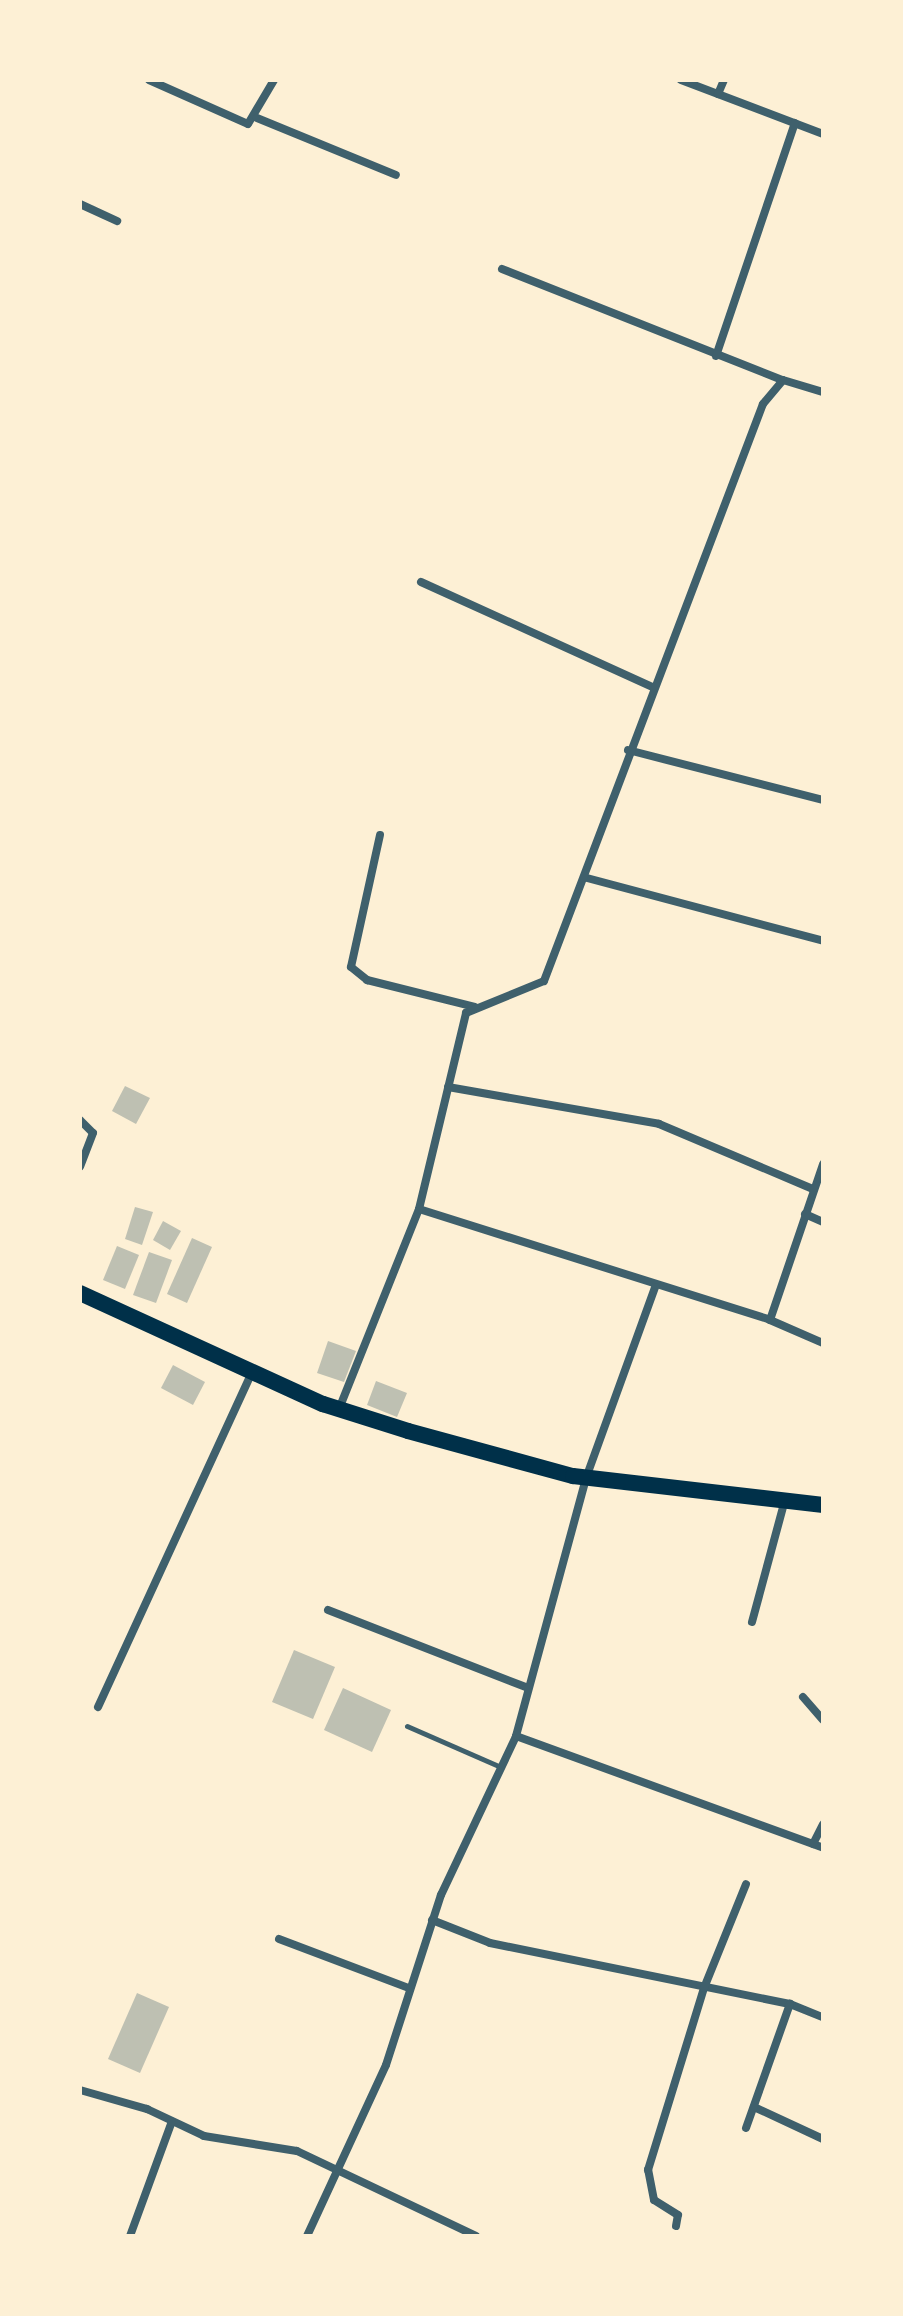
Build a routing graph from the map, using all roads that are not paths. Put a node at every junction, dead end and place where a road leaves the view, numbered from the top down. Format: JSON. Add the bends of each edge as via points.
{"nodes":[{"id":1,"x":149,"y":80,"type":"edge"},
{"id":2,"x":274,"y":80,"type":"edge"},
{"id":3,"x":681,"y":80,"type":"edge"},
{"id":4,"x":724,"y":80,"type":"edge"},
{"id":5,"x":718,"y":94,"type":"junction"},
{"id":6,"x":257,"y":118,"type":"junction"},
{"id":7,"x":795,"y":123,"type":"junction"},
{"id":8,"x":823,"y":134,"type":"edge"},
{"id":9,"x":396,"y":175,"type":"dead end"},
{"id":10,"x":80,"y":204,"type":"edge"},
{"id":11,"x":117,"y":221,"type":"dead end"},
{"id":12,"x":502,"y":269,"type":"dead end"},
{"id":13,"x":716,"y":356,"type":"junction"},
{"id":14,"x":783,"y":380,"type":"junction"},
{"id":15,"x":823,"y":392,"type":"edge"},
{"id":16,"x":421,"y":582,"type":"dead end"},
{"id":17,"x":653,"y":687,"type":"junction"},
{"id":18,"x":628,"y":750,"type":"junction"},
{"id":19,"x":823,"y":800,"type":"edge"},
{"id":20,"x":380,"y":835,"type":"dead end"},
{"id":21,"x":587,"y":878,"type":"junction"},
{"id":22,"x":823,"y":941,"type":"edge"},
{"id":23,"x":475,"y":1007,"type":"junction"},
{"id":24,"x":448,"y":1087,"type":"junction"},
{"id":25,"x":80,"y":1120,"type":"edge"},
{"id":26,"x":823,"y":1164,"type":"edge"},
{"id":27,"x":80,"y":1167,"type":"edge"},
{"id":28,"x":813,"y":1189,"type":"junction"},
{"id":29,"x":419,"y":1209,"type":"junction"},
{"id":30,"x":805,"y":1214,"type":"junction"},
{"id":31,"x":823,"y":1222,"type":"edge"},
{"id":32,"x":655,"y":1287,"type":"junction"},
{"id":33,"x":80,"y":1293,"type":"edge"},
{"id":34,"x":770,"y":1320,"type":"junction"},
{"id":35,"x":823,"y":1343,"type":"edge"},
{"id":36,"x":252,"y":1372,"type":"junction"},
{"id":37,"x":339,"y":1409,"type":"junction"},
{"id":38,"x":586,"y":1478,"type":"junction"},
{"id":39,"x":784,"y":1503,"type":"junction"},
{"id":40,"x":823,"y":1505,"type":"edge"},
{"id":41,"x":328,"y":1610,"type":"dead end"},
{"id":42,"x":752,"y":1622,"type":"dead end"},
{"id":43,"x":528,"y":1688,"type":"junction"},
{"id":44,"x":803,"y":1697,"type":"dead end"},
{"id":45,"x":98,"y":1707,"type":"dead end"},
{"id":46,"x":823,"y":1720,"type":"edge"},
{"id":47,"x":407,"y":1726,"type":"dead end"},
{"id":48,"x":516,"y":1736,"type":"junction"},
{"id":49,"x":501,"y":1767,"type":"junction"},
{"id":50,"x":823,"y":1824,"type":"edge"},
{"id":51,"x":813,"y":1844,"type":"junction"},
{"id":52,"x":823,"y":1848,"type":"edge"},
{"id":53,"x":746,"y":1884,"type":"dead end"},
{"id":54,"x":432,"y":1920,"type":"junction"},
{"id":55,"x":279,"y":1939,"type":"dead end"},
{"id":56,"x":409,"y":1988,"type":"junction"},
{"id":57,"x":704,"y":1988,"type":"junction"},
{"id":58,"x":790,"y":2004,"type":"junction"},
{"id":59,"x":823,"y":2017,"type":"edge"},
{"id":60,"x":80,"y":2090,"type":"edge"},
{"id":61,"x":754,"y":2107,"type":"junction"},
{"id":62,"x":172,"y":2121,"type":"junction"},
{"id":63,"x":746,"y":2128,"type":"dead end"},
{"id":64,"x":823,"y":2139,"type":"edge"},
{"id":65,"x":341,"y":2171,"type":"junction"},
{"id":66,"x":676,"y":2226,"type":"dead end"},
{"id":67,"x":130,"y":2236,"type":"edge"},
{"id":68,"x":307,"y":2236,"type":"edge"},
{"id":69,"x":476,"y":2236,"type":"edge"}],
"edges":[{"from":1,"to":6,"type":"street","via":[[241,123]]},
{"from":2,"to":6,"type":"street"},
{"from":3,"to":5,"type":"street"},
{"from":4,"to":5,"type":"street"},
{"from":5,"to":7,"type":"street"},
{"from":6,"to":9,"type":"street"},
{"from":7,"to":8,"type":"street"},
{"from":7,"to":13,"type":"street"},
{"from":10,"to":11,"type":"street"},
{"from":12,"to":13,"type":"street"},
{"from":13,"to":14,"type":"street"},
{"from":14,"to":15,"type":"street"},
{"from":14,"to":17,"type":"street","via":[[763,404]]},
{"from":16,"to":17,"type":"street"},
{"from":17,"to":18,"type":"street"},
{"from":18,"to":19,"type":"street"},
{"from":18,"to":21,"type":"street"},
{"from":20,"to":23,"type":"street","via":[[351,967],[367,980]]},
{"from":21,"to":22,"type":"street"},
{"from":21,"to":23,"type":"street","via":[[544,981]]},
{"from":23,"to":24,"type":"street","via":[[462,1022]]},
{"from":24,"to":28,"type":"street","via":[[659,1124]]},
{"from":24,"to":29,"type":"street"},
{"from":25,"to":27,"type":"street","via":[[93,1133]]},
{"from":26,"to":28,"type":"street"},
{"from":28,"to":30,"type":"street"},
{"from":29,"to":32,"type":"street"},
{"from":29,"to":37,"type":"street"},
{"from":30,"to":31,"type":"street"},
{"from":30,"to":34,"type":"street"},
{"from":32,"to":34,"type":"street"},
{"from":32,"to":38,"type":"street"},
{"from":33,"to":36,"type":"main road"},
{"from":34,"to":35,"type":"street"},
{"from":36,"to":37,"type":"main road"},
{"from":36,"to":45,"type":"street"},
{"from":37,"to":38,"type":"main road"},
{"from":38,"to":39,"type":"main road"},
{"from":38,"to":43,"type":"street"},
{"from":39,"to":40,"type":"main road"},
{"from":39,"to":42,"type":"street"},
{"from":41,"to":43,"type":"street"},
{"from":43,"to":48,"type":"street"},
{"from":44,"to":46,"type":"street"},
{"from":47,"to":49,"type":"lane"},
{"from":48,"to":49,"type":"street"},
{"from":48,"to":51,"type":"street"},
{"from":49,"to":54,"type":"street"},
{"from":50,"to":51,"type":"street"},
{"from":51,"to":52,"type":"street"},
{"from":53,"to":57,"type":"street"},
{"from":54,"to":56,"type":"street"},
{"from":54,"to":57,"type":"street","via":[[490,1943]]},
{"from":55,"to":56,"type":"street"},
{"from":56,"to":65,"type":"street","via":[[386,2065]]},
{"from":57,"to":58,"type":"street"},
{"from":57,"to":66,"type":"street","via":[[648,2170],[654,2200],[678,2215]]},
{"from":58,"to":59,"type":"street"},
{"from":58,"to":61,"type":"street"},
{"from":60,"to":62,"type":"street"},
{"from":61,"to":63,"type":"street"},
{"from":61,"to":64,"type":"street"},
{"from":62,"to":65,"type":"street","via":[[228,2142],[267,2141]]},
{"from":62,"to":67,"type":"street"},
{"from":65,"to":68,"type":"street"},
{"from":65,"to":69,"type":"street"}]}
